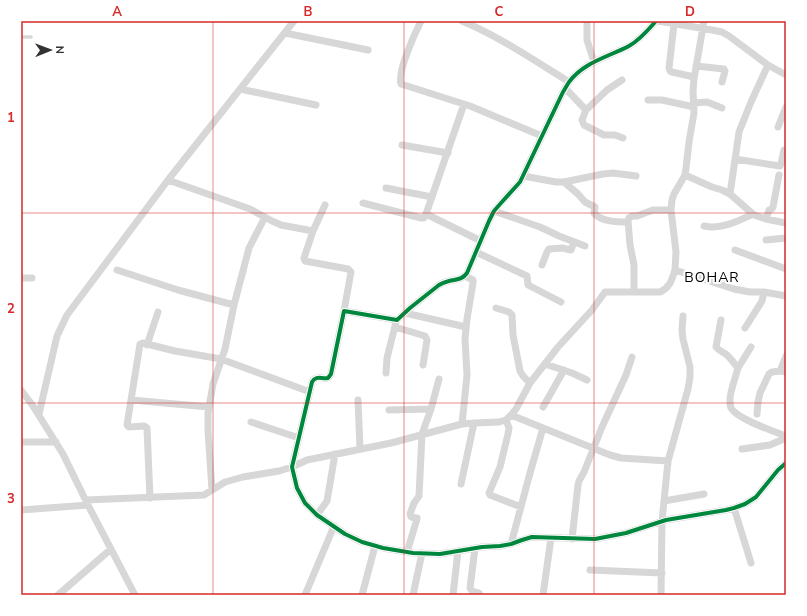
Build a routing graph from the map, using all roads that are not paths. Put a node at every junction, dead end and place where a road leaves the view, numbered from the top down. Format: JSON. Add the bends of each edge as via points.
{"nodes":[{"id":1,"x":294,"y":21,"type":"edge"},
{"id":2,"x":421,"y":21,"type":"edge"},
{"id":3,"x":462,"y":21,"type":"edge"},
{"id":4,"x":657,"y":21,"type":"edge"},
{"id":5,"x":588,"y":24,"type":"dead end"},
{"id":6,"x":674,"y":24,"type":"junction"},
{"id":7,"x":703,"y":25,"type":"edge"},
{"id":8,"x":285,"y":33,"type":"junction"},
{"id":9,"x":21,"y":37,"type":"edge"},
{"id":10,"x":31,"y":37,"type":"dead end"},
{"id":11,"x":368,"y":50,"type":"dead end"},
{"id":12,"x":594,"y":62,"type":"junction"},
{"id":13,"x":768,"y":65,"type":"junction"},
{"id":14,"x":696,"y":66,"type":"junction"},
{"id":15,"x":784,"y":71,"type":"edge"},
{"id":16,"x":694,"y":77,"type":"junction"},
{"id":17,"x":622,"y":80,"type":"dead end"},
{"id":18,"x":722,"y":82,"type":"dead end"},
{"id":19,"x":567,"y":85,"type":"junction"},
{"id":20,"x":240,"y":89,"type":"junction"},
{"id":21,"x":648,"y":100,"type":"dead end"},
{"id":22,"x":464,"y":104,"type":"junction"},
{"id":23,"x":316,"y":105,"type":"dead end"},
{"id":24,"x":694,"y":105,"type":"junction"},
{"id":25,"x":786,"y":107,"type":"edge"},
{"id":26,"x":722,"y":108,"type":"dead end"},
{"id":27,"x":586,"y":110,"type":"junction"},
{"id":28,"x":778,"y":127,"type":"dead end"},
{"id":29,"x":542,"y":136,"type":"junction"},
{"id":30,"x":623,"y":138,"type":"dead end"},
{"id":31,"x":402,"y":145,"type":"dead end"},
{"id":32,"x":784,"y":150,"type":"dead end"},
{"id":33,"x":448,"y":153,"type":"junction"},
{"id":34,"x":735,"y":159,"type":"junction"},
{"id":35,"x":685,"y":175,"type":"junction"},
{"id":36,"x":779,"y":175,"type":"dead end"},
{"id":37,"x":523,"y":176,"type":"junction"},
{"id":38,"x":636,"y":176,"type":"dead end"},
{"id":39,"x":168,"y":180,"type":"junction"},
{"id":40,"x":564,"y":182,"type":"junction"},
{"id":41,"x":386,"y":188,"type":"dead end"},
{"id":42,"x":730,"y":194,"type":"junction"},
{"id":43,"x":432,"y":197,"type":"junction"},
{"id":44,"x":363,"y":204,"type":"dead end"},
{"id":45,"x":325,"y":205,"type":"dead end"},
{"id":46,"x":671,"y":210,"type":"junction"},
{"id":47,"x":494,"y":211,"type":"junction"},
{"id":48,"x":426,"y":214,"type":"junction"},
{"id":49,"x":753,"y":214,"type":"junction"},
{"id":50,"x":265,"y":216,"type":"junction"},
{"id":51,"x":766,"y":219,"type":"junction"},
{"id":52,"x":628,"y":222,"type":"junction"},
{"id":53,"x":786,"y":223,"type":"edge"},
{"id":54,"x":704,"y":226,"type":"dead end"},
{"id":55,"x":313,"y":231,"type":"junction"},
{"id":56,"x":786,"y":238,"type":"edge"},
{"id":57,"x":766,"y":240,"type":"dead end"},
{"id":58,"x":481,"y":241,"type":"junction"},
{"id":59,"x":574,"y":242,"type":"junction"},
{"id":60,"x":585,"y":246,"type":"dead end"},
{"id":61,"x":735,"y":250,"type":"dead end"},
{"id":62,"x":476,"y":252,"type":"junction"},
{"id":63,"x":542,"y":265,"type":"dead end"},
{"id":64,"x":786,"y":269,"type":"edge"},
{"id":65,"x":117,"y":270,"type":"dead end"},
{"id":66,"x":675,"y":270,"type":"junction"},
{"id":67,"x":465,"y":276,"type":"junction"},
{"id":68,"x":21,"y":278,"type":"edge"},
{"id":69,"x":32,"y":278,"type":"dead end"},
{"id":70,"x":634,"y":292,"type":"junction"},
{"id":71,"x":764,"y":292,"type":"junction"},
{"id":72,"x":786,"y":296,"type":"edge"},
{"id":73,"x":561,"y":302,"type":"dead end"},
{"id":74,"x":234,"y":305,"type":"junction"},
{"id":75,"x":496,"y":308,"type":"dead end"},
{"id":76,"x":344,"y":311,"type":"junction"},
{"id":77,"x":158,"y":312,"type":"dead end"},
{"id":78,"x":405,"y":313,"type":"junction"},
{"id":79,"x":683,"y":316,"type":"dead end"},
{"id":80,"x":721,"y":320,"type":"dead end"},
{"id":81,"x":396,"y":323,"type":"junction"},
{"id":82,"x":466,"y":327,"type":"junction"},
{"id":83,"x":745,"y":328,"type":"dead end"},
{"id":84,"x":147,"y":344,"type":"junction"},
{"id":85,"x":751,"y":346,"type":"dead end"},
{"id":86,"x":786,"y":356,"type":"edge"},
{"id":87,"x":632,"y":357,"type":"dead end"},
{"id":88,"x":221,"y":359,"type":"junction"},
{"id":89,"x":423,"y":364,"type":"dead end"},
{"id":90,"x":545,"y":364,"type":"junction"},
{"id":91,"x":738,"y":368,"type":"junction"},
{"id":92,"x":564,"y":370,"type":"junction"},
{"id":93,"x":783,"y":371,"type":"edge"},
{"id":94,"x":386,"y":373,"type":"dead end"},
{"id":95,"x":439,"y":379,"type":"dead end"},
{"id":96,"x":587,"y":380,"type":"dead end"},
{"id":97,"x":530,"y":383,"type":"junction"},
{"id":98,"x":21,"y":390,"type":"edge"},
{"id":99,"x":310,"y":392,"type":"junction"},
{"id":100,"x":131,"y":400,"type":"junction"},
{"id":101,"x":358,"y":400,"type":"dead end"},
{"id":102,"x":209,"y":407,"type":"junction"},
{"id":103,"x":543,"y":407,"type":"dead end"},
{"id":104,"x":431,"y":409,"type":"junction"},
{"id":105,"x":390,"y":410,"type":"dead end"},
{"id":106,"x":39,"y":414,"type":"junction"},
{"id":107,"x":757,"y":414,"type":"dead end"},
{"id":108,"x":508,"y":418,"type":"junction"},
{"id":109,"x":251,"y":422,"type":"dead end"},
{"id":110,"x":474,"y":423,"type":"junction"},
{"id":111,"x":462,"y":424,"type":"junction"},
{"id":112,"x":543,"y":428,"type":"junction"},
{"id":113,"x":422,"y":434,"type":"junction"},
{"id":114,"x":786,"y":437,"type":"edge"},
{"id":115,"x":299,"y":438,"type":"junction"},
{"id":116,"x":21,"y":442,"type":"edge"},
{"id":117,"x":56,"y":442,"type":"junction"},
{"id":118,"x":360,"y":449,"type":"junction"},
{"id":119,"x":593,"y":449,"type":"junction"},
{"id":120,"x":742,"y":449,"type":"dead end"},
{"id":121,"x":335,"y":454,"type":"junction"},
{"id":122,"x":668,"y":461,"type":"junction"},
{"id":123,"x":786,"y":463,"type":"edge"},
{"id":124,"x":292,"y":467,"type":"junction"},
{"id":125,"x":461,"y":484,"type":"dead end"},
{"id":126,"x":212,"y":490,"type":"junction"},
{"id":127,"x":704,"y":494,"type":"dead end"},
{"id":128,"x":150,"y":498,"type":"junction"},
{"id":129,"x":664,"y":501,"type":"junction"},
{"id":130,"x":87,"y":503,"type":"junction"},
{"id":131,"x":521,"y":506,"type":"junction"},
{"id":132,"x":734,"y":508,"type":"junction"},
{"id":133,"x":21,"y":510,"type":"edge"},
{"id":134,"x":316,"y":515,"type":"junction"},
{"id":135,"x":662,"y":521,"type":"junction"},
{"id":136,"x":334,"y":526,"type":"junction"},
{"id":137,"x":551,"y":538,"type":"junction"},
{"id":138,"x":572,"y":538,"type":"junction"},
{"id":139,"x":511,"y":544,"type":"junction"},
{"id":140,"x":375,"y":546,"type":"junction"},
{"id":141,"x":475,"y":548,"type":"junction"},
{"id":142,"x":111,"y":549,"type":"junction"},
{"id":143,"x":458,"y":551,"type":"junction"},
{"id":144,"x":407,"y":552,"type":"junction"},
{"id":145,"x":422,"y":553,"type":"junction"},
{"id":146,"x":751,"y":563,"type":"dead end"},
{"id":147,"x":590,"y":570,"type":"dead end"},
{"id":148,"x":662,"y":573,"type":"junction"},
{"id":149,"x":58,"y":595,"type":"edge"},
{"id":150,"x":135,"y":595,"type":"edge"},
{"id":151,"x":305,"y":595,"type":"edge"},
{"id":152,"x":362,"y":595,"type":"edge"},
{"id":153,"x":413,"y":595,"type":"edge"},
{"id":154,"x":453,"y":595,"type":"edge"},
{"id":155,"x":480,"y":595,"type":"edge"},
{"id":156,"x":543,"y":595,"type":"edge"},
{"id":157,"x":661,"y":595,"type":"edge"}],
"edges":[{"from":1,"to":8,"type":"street"},
{"from":2,"to":22,"type":"street","via":[[406,56],[401,84]]},
{"from":3,"to":19,"type":"street","via":[[508,44]]},
{"from":4,"to":6,"type":"street"},
{"from":4,"to":12,"type":"street","via":[[634,43]]},
{"from":5,"to":12,"type":"street","via":[[588,40]]},
{"from":6,"to":7,"type":"street"},
{"from":6,"to":16,"type":"street","via":[[670,71]]},
{"from":7,"to":13,"type":"street","via":[[729,36]]},
{"from":7,"to":14,"type":"street"},
{"from":8,"to":11,"type":"street"},
{"from":8,"to":20,"type":"street"},
{"from":9,"to":10,"type":"lane"},
{"from":12,"to":19,"type":"street","via":[[579,72]]},
{"from":13,"to":15,"type":"street"},
{"from":13,"to":34,"type":"street","via":[[739,132]]},
{"from":14,"to":16,"type":"street"},
{"from":14,"to":18,"type":"street","via":[[724,69]]},
{"from":16,"to":24,"type":"street"},
{"from":17,"to":27,"type":"street"},
{"from":19,"to":27,"type":"street"},
{"from":19,"to":29,"type":"street"},
{"from":20,"to":23,"type":"street"},
{"from":20,"to":39,"type":"street"},
{"from":21,"to":24,"type":"street"},
{"from":22,"to":29,"type":"street"},
{"from":22,"to":33,"type":"street"},
{"from":24,"to":26,"type":"street","via":[[706,102]]},
{"from":24,"to":35,"type":"street"},
{"from":25,"to":28,"type":"street"},
{"from":27,"to":30,"type":"street","via":[[582,120],[584,125],[604,135]]},
{"from":29,"to":37,"type":"street"},
{"from":31,"to":33,"type":"street"},
{"from":32,"to":34,"type":"street","via":[[780,166]]},
{"from":33,"to":43,"type":"street"},
{"from":34,"to":42,"type":"street"},
{"from":35,"to":42,"type":"street"},
{"from":35,"to":46,"type":"street","via":[[674,194]]},
{"from":36,"to":51,"type":"street","via":[[773,207]]},
{"from":37,"to":40,"type":"street"},
{"from":37,"to":47,"type":"street"},
{"from":38,"to":40,"type":"street","via":[[613,173]]},
{"from":39,"to":50,"type":"street"},
{"from":39,"to":106,"type":"street","via":[[67,315],[57,336]]},
{"from":40,"to":52,"type":"street","via":[[585,202],[595,207],[595,215],[610,221]]},
{"from":41,"to":43,"type":"street"},
{"from":42,"to":49,"type":"street"},
{"from":43,"to":48,"type":"street"},
{"from":44,"to":48,"type":"street","via":[[421,218]]},
{"from":45,"to":55,"type":"street"},
{"from":46,"to":52,"type":"street","via":[[647,211],[630,217]]},
{"from":46,"to":66,"type":"street","via":[[676,252]]},
{"from":47,"to":58,"type":"street"},
{"from":47,"to":59,"type":"street"},
{"from":48,"to":58,"type":"street"},
{"from":49,"to":51,"type":"street"},
{"from":49,"to":54,"type":"street","via":[[720,227]]},
{"from":50,"to":55,"type":"street","via":[[281,225]]},
{"from":50,"to":74,"type":"street","via":[[249,248]]},
{"from":51,"to":53,"type":"street"},
{"from":52,"to":70,"type":"street","via":[[634,265]]},
{"from":55,"to":76,"type":"street","via":[[305,261],[348,269],[351,272]]},
{"from":56,"to":57,"type":"street"},
{"from":58,"to":62,"type":"street"},
{"from":59,"to":60,"type":"street"},
{"from":59,"to":63,"type":"street","via":[[571,250],[549,249]]},
{"from":61,"to":64,"type":"street"},
{"from":62,"to":67,"type":"street"},
{"from":62,"to":73,"type":"street","via":[[527,276],[528,285]]},
{"from":65,"to":74,"type":"street"},
{"from":66,"to":70,"type":"street","via":[[671,282],[664,291]]},
{"from":66,"to":71,"type":"street","via":[[734,289]]},
{"from":67,"to":78,"type":"street","via":[[439,285]]},
{"from":67,"to":82,"type":"street","via":[[473,281]]},
{"from":68,"to":69,"type":"street"},
{"from":70,"to":90,"type":"street","via":[[605,292]]},
{"from":71,"to":72,"type":"street"},
{"from":71,"to":83,"type":"street","via":[[762,301]]},
{"from":74,"to":88,"type":"street"},
{"from":75,"to":97,"type":"street","via":[[512,315],[520,371]]},
{"from":76,"to":81,"type":"street"},
{"from":76,"to":99,"type":"street","via":[[331,374],[328,378],[314,379]]},
{"from":77,"to":84,"type":"street"},
{"from":78,"to":81,"type":"street"},
{"from":78,"to":82,"type":"street"},
{"from":79,"to":122,"type":"street","via":[[682,330],[690,377]]},
{"from":80,"to":91,"type":"street","via":[[716,347]]},
{"from":81,"to":89,"type":"street","via":[[425,336],[427,340]]},
{"from":81,"to":94,"type":"street"},
{"from":82,"to":111,"type":"street","via":[[467,375]]},
{"from":84,"to":88,"type":"street"},
{"from":84,"to":100,"type":"street","via":[[141,343],[139,346]]},
{"from":85,"to":91,"type":"street"},
{"from":86,"to":93,"type":"street"},
{"from":87,"to":119,"type":"street"},
{"from":88,"to":99,"type":"street"},
{"from":88,"to":102,"type":"street"},
{"from":90,"to":92,"type":"street"},
{"from":90,"to":97,"type":"street"},
{"from":91,"to":114,"type":"street","via":[[730,400],[731,408],[747,420]]},
{"from":92,"to":96,"type":"street"},
{"from":92,"to":103,"type":"street"},
{"from":93,"to":107,"type":"street","via":[[770,373],[768,376],[760,393]]},
{"from":95,"to":104,"type":"street"},
{"from":97,"to":108,"type":"street"},
{"from":98,"to":106,"type":"street"},
{"from":99,"to":115,"type":"street"},
{"from":100,"to":102,"type":"street"},
{"from":100,"to":128,"type":"street","via":[[127,425],[131,428],[145,427],[147,430]]},
{"from":101,"to":118,"type":"street"},
{"from":102,"to":126,"type":"street"},
{"from":104,"to":105,"type":"street"},
{"from":104,"to":113,"type":"street"},
{"from":106,"to":117,"type":"street"},
{"from":108,"to":110,"type":"street","via":[[500,422]]},
{"from":108,"to":112,"type":"street"},
{"from":108,"to":131,"type":"street","via":[[509,428],[500,467],[489,493]]},
{"from":109,"to":115,"type":"street"},
{"from":110,"to":111,"type":"street"},
{"from":110,"to":125,"type":"street"},
{"from":111,"to":113,"type":"street"},
{"from":112,"to":119,"type":"street"},
{"from":112,"to":131,"type":"street"},
{"from":113,"to":118,"type":"street"},
{"from":113,"to":144,"type":"street","via":[[419,496],[410,514],[417,519]]},
{"from":114,"to":120,"type":"street","via":[[770,445]]},
{"from":115,"to":124,"type":"street"},
{"from":116,"to":117,"type":"street"},
{"from":117,"to":130,"type":"street"},
{"from":118,"to":121,"type":"street"},
{"from":119,"to":122,"type":"street","via":[[621,458]]},
{"from":119,"to":138,"type":"street","via":[[578,485]]},
{"from":121,"to":124,"type":"street","via":[[307,460]]},
{"from":121,"to":134,"type":"street","via":[[327,501]]},
{"from":122,"to":129,"type":"street"},
{"from":123,"to":132,"type":"street","via":[[756,497]]},
{"from":124,"to":126,"type":"street","via":[[237,478]]},
{"from":124,"to":134,"type":"street","via":[[297,488],[305,503]]},
{"from":126,"to":128,"type":"street","via":[[204,495]]},
{"from":127,"to":129,"type":"street"},
{"from":128,"to":130,"type":"street"},
{"from":129,"to":135,"type":"street"},
{"from":130,"to":133,"type":"street"},
{"from":130,"to":142,"type":"street"},
{"from":131,"to":139,"type":"street"},
{"from":132,"to":135,"type":"street"},
{"from":132,"to":146,"type":"street"},
{"from":134,"to":136,"type":"street"},
{"from":135,"to":138,"type":"street","via":[[610,537]]},
{"from":135,"to":148,"type":"street"},
{"from":136,"to":140,"type":"street","via":[[345,534]]},
{"from":136,"to":151,"type":"street"},
{"from":137,"to":138,"type":"street"},
{"from":137,"to":139,"type":"street","via":[[532,537]]},
{"from":137,"to":156,"type":"street"},
{"from":139,"to":141,"type":"street"},
{"from":140,"to":144,"type":"street"},
{"from":140,"to":152,"type":"street"},
{"from":141,"to":143,"type":"street"},
{"from":141,"to":155,"type":"street","via":[[470,588]]},
{"from":142,"to":149,"type":"street"},
{"from":142,"to":150,"type":"street"},
{"from":143,"to":145,"type":"street"},
{"from":143,"to":154,"type":"street"},
{"from":144,"to":145,"type":"street"},
{"from":145,"to":153,"type":"street"},
{"from":147,"to":148,"type":"street"},
{"from":148,"to":157,"type":"street"}]}
